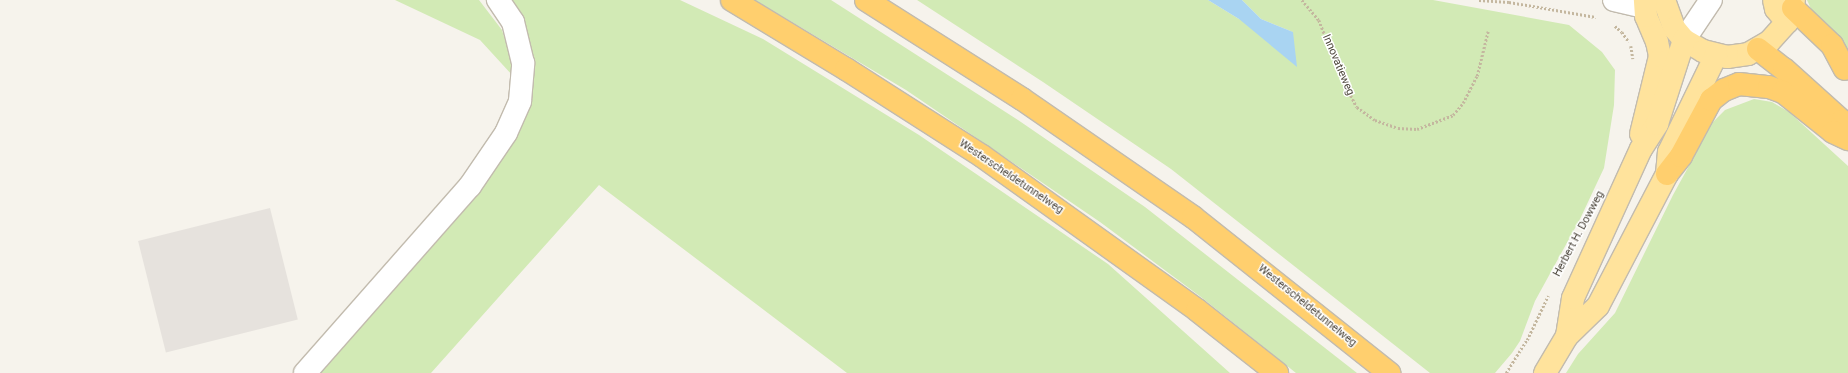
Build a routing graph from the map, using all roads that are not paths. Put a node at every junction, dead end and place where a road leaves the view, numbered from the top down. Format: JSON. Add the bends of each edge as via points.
{"nodes":[{"id":1,"x":498,"y":0,"type":"edge"},
{"id":2,"x":732,"y":0,"type":"edge"},
{"id":3,"x":866,"y":0,"type":"edge"},
{"id":4,"x":1614,"y":0,"type":"edge"},
{"id":5,"x":1711,"y":0,"type":"edge"},
{"id":6,"x":1652,"y":2,"type":"edge"},
{"id":7,"x":1787,"y":8,"type":"edge"},
{"id":8,"x":1684,"y":40,"type":"junction"},
{"id":9,"x":1758,"y":49,"type":"junction"},
{"id":10,"x":1716,"y":55,"type":"junction"},
{"id":11,"x":1847,"y":70,"type":"edge"},
{"id":12,"x":1848,"y":130,"type":"edge"},
{"id":13,"x":1848,"y":140,"type":"edge"},
{"id":14,"x":1641,"y":149,"type":"junction"},
{"id":15,"x":1667,"y":174,"type":"junction"},
{"id":16,"x":1567,"y":336,"type":"junction"},
{"id":17,"x":305,"y":373,"type":"edge"},
{"id":18,"x":1277,"y":373,"type":"edge"},
{"id":19,"x":1389,"y":373,"type":"edge"},
{"id":20,"x":1545,"y":373,"type":"edge"}],
"edges":[{"from":1,"to":17,"type":"street","via":[[513,22],[523,62],[520,101],[506,133],[470,186]]},
{"from":2,"to":18,"type":"highway","name":"Westerscheldetunnelweg","via":[[982,156],[1190,305]]},
{"from":3,"to":19,"type":"highway","name":"Westerscheldetunnelweg","via":[[1022,99],[1193,217]]},
{"from":4,"to":6,"type":"street"},
{"from":5,"to":8,"type":"street"},
{"from":6,"to":8,"type":"main road","via":[[1666,13]]},
{"from":6,"to":14,"type":"main road","name":"Herbert H. Dowweg","via":[[1646,16],[1660,56],[1642,123]]},
{"from":7,"to":9,"type":"main road","via":[[1769,42]]},
{"from":7,"to":11,"type":"highway","via":[[1832,45]]},
{"from":8,"to":10,"type":"main road"},
{"from":8,"to":14,"type":"main road","name":"Herbert H. Dowweg","via":[[1659,118]]},
{"from":9,"to":10,"type":"main road","via":[[1738,57]]},
{"from":9,"to":12,"type":"highway","via":[[1842,121]]},
{"from":10,"to":15,"type":"main road","name":"Herbert H. Dowweg","via":[[1669,152]]},
{"from":13,"to":15,"type":"highway","via":[[1833,132],[1783,92],[1769,86],[1739,84],[1724,90],[1711,100],[1681,156]]},
{"from":14,"to":16,"type":"main road","name":"Herbert H. Dowweg","via":[[1573,298]]},
{"from":15,"to":16,"type":"main road","name":"Herbert H. Dowweg","via":[[1598,306]]},
{"from":16,"to":20,"type":"main road","name":"Herbert H. Dowweg"}]}
